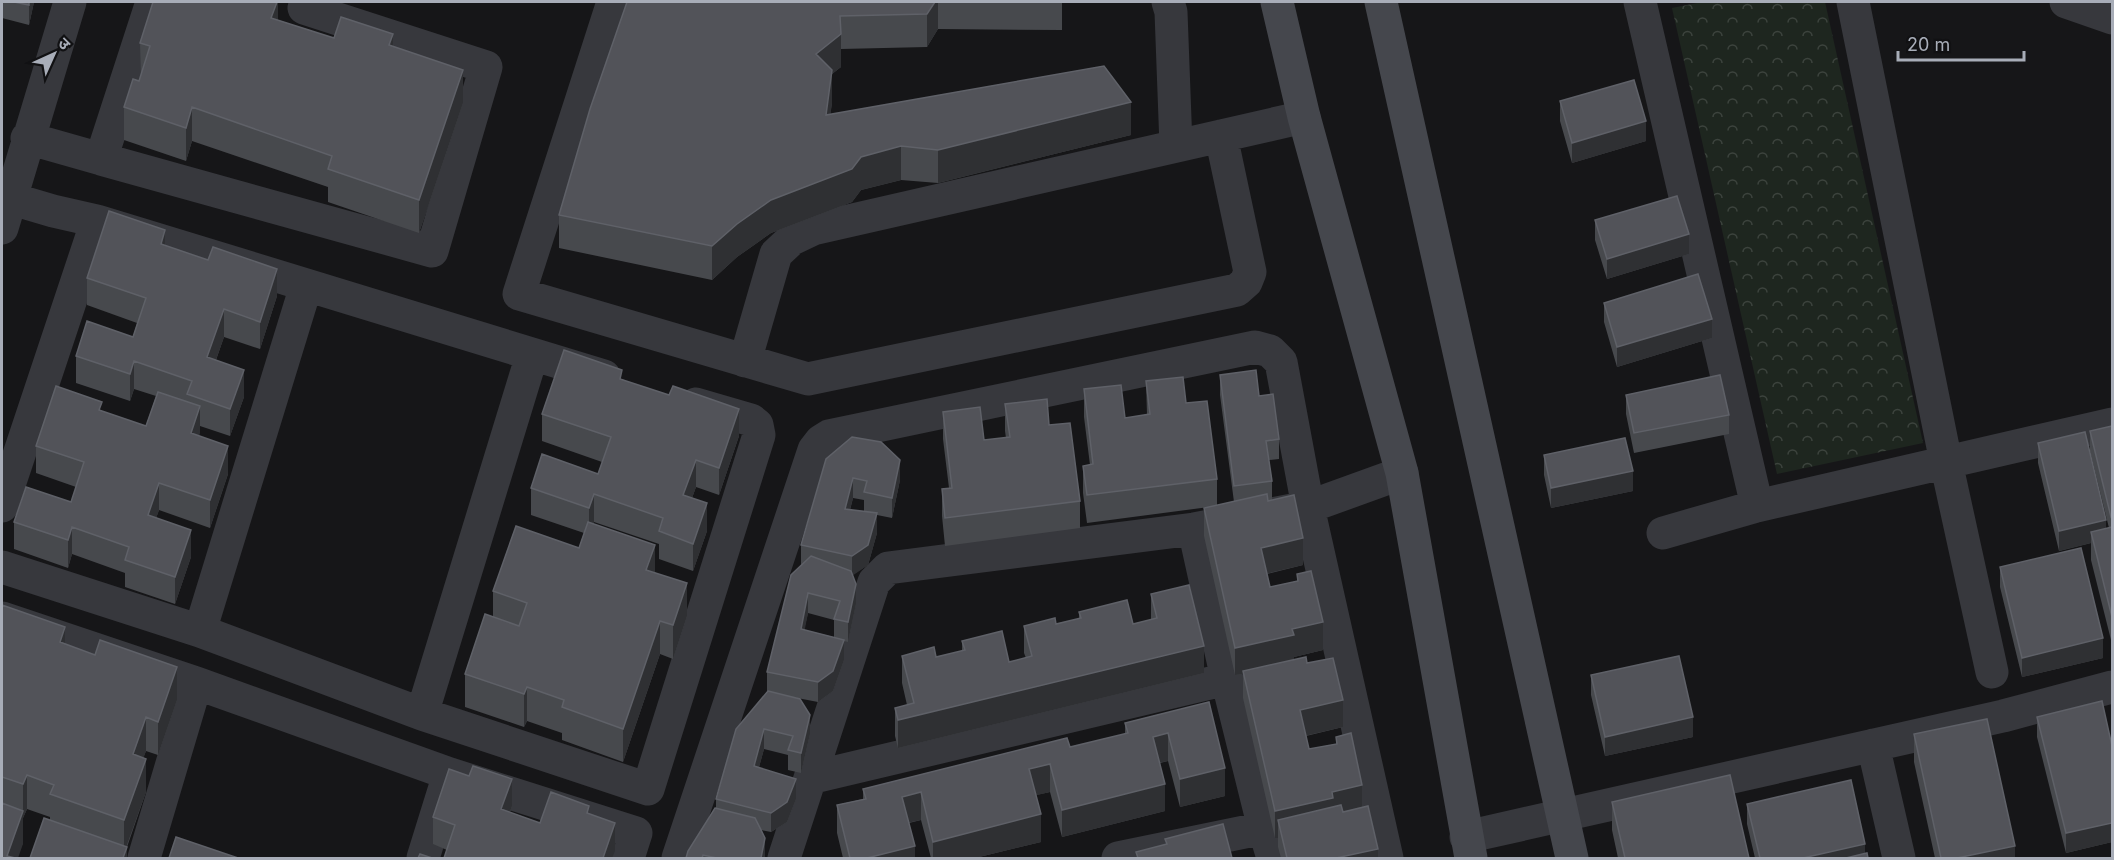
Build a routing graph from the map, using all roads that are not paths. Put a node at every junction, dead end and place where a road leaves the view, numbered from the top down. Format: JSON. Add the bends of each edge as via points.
{"nodes":[{"id":1,"x":70,"y":2,"type":"edge"},
{"id":2,"x":152,"y":2,"type":"edge"},
{"id":3,"x":306,"y":2,"type":"edge"},
{"id":4,"x":613,"y":2,"type":"edge"},
{"id":5,"x":1168,"y":2,"type":"edge"},
{"id":6,"x":1277,"y":2,"type":"edge"},
{"id":7,"x":1381,"y":2,"type":"edge"},
{"id":8,"x":1640,"y":2,"type":"edge"},
{"id":9,"x":1853,"y":2,"type":"edge"},
{"id":10,"x":2066,"y":2,"type":"edge"},
{"id":11,"x":2110,"y":26,"type":"edge"},
{"id":12,"x":1304,"y":117,"type":"junction"},
{"id":13,"x":1221,"y":136,"type":"junction"},
{"id":14,"x":27,"y":138,"type":"junction"},
{"id":15,"x":1176,"y":146,"type":"junction"},
{"id":16,"x":101,"y":159,"type":"junction"},
{"id":17,"x":5,"y":213,"type":"edge"},
{"id":18,"x":97,"y":221,"type":"junction"},
{"id":19,"x":306,"y":286,"type":"junction"},
{"id":20,"x":532,"y":355,"type":"junction"},
{"id":21,"x":745,"y":361,"type":"junction"},
{"id":22,"x":630,"y":384,"type":"edge"},
{"id":23,"x":663,"y":394,"type":"edge"},
{"id":24,"x":2112,"y":424,"type":"edge"},
{"id":25,"x":1946,"y":462,"type":"junction"},
{"id":26,"x":1402,"y":473,"type":"junction"},
{"id":27,"x":2,"y":506,"type":"edge"},
{"id":28,"x":1757,"y":506,"type":"junction"},
{"id":29,"x":1308,"y":507,"type":"junction"},
{"id":30,"x":1194,"y":529,"type":"junction"},
{"id":31,"x":1663,"y":533,"type":"dead end"},
{"id":32,"x":2,"y":567,"type":"edge"},
{"id":33,"x":2,"y":618,"type":"edge"},
{"id":34,"x":200,"y":631,"type":"junction"},
{"id":35,"x":1992,"y":672,"type":"dead end"},
{"id":36,"x":1227,"y":679,"type":"junction"},
{"id":37,"x":196,"y":682,"type":"junction"},
{"id":38,"x":2112,"y":687,"type":"edge"},
{"id":39,"x":422,"y":714,"type":"junction"},
{"id":40,"x":1873,"y":745,"type":"junction"},
{"id":41,"x":450,"y":774,"type":"junction"},
{"id":42,"x":810,"y":778,"type":"junction"},
{"id":43,"x":1562,"y":815,"type":"junction"},
{"id":44,"x":1268,"y":843,"type":"edge"},
{"id":45,"x":1468,"y":848,"type":"edge"},
{"id":46,"x":144,"y":858,"type":"edge"},
{"id":47,"x":423,"y":858,"type":"edge"},
{"id":48,"x":628,"y":858,"type":"edge"},
{"id":49,"x":678,"y":858,"type":"edge"},
{"id":50,"x":784,"y":858,"type":"edge"},
{"id":51,"x":1118,"y":858,"type":"edge"},
{"id":52,"x":1387,"y":858,"type":"edge"},
{"id":53,"x":1572,"y":858,"type":"edge"},
{"id":54,"x":1899,"y":858,"type":"edge"}],
"edges":[{"from":1,"to":14,"type":"street"},
{"from":2,"to":16,"type":"street"},
{"from":3,"to":16,"type":"street","via":[[304,8],[486,68],[432,251]]},
{"from":4,"to":21,"type":"street","via":[[519,294]]},
{"from":5,"to":15,"type":"street"},
{"from":6,"to":12,"type":"street"},
{"from":7,"to":43,"type":"street"},
{"from":8,"to":28,"type":"street"},
{"from":9,"to":25,"type":"street"},
{"from":10,"to":11,"type":"street"},
{"from":12,"to":13,"type":"street"},
{"from":12,"to":26,"type":"street"},
{"from":13,"to":15,"type":"street"},
{"from":13,"to":21,"type":"street","via":[[1250,272],[1237,290],[808,379]]},
{"from":14,"to":16,"type":"street"},
{"from":14,"to":17,"type":"street"},
{"from":15,"to":21,"type":"street","via":[[813,229],[792,239],[776,254]]},
{"from":17,"to":18,"type":"street","via":[[53,212]]},
{"from":18,"to":19,"type":"street"},
{"from":18,"to":27,"type":"street"},
{"from":19,"to":20,"type":"street"},
{"from":19,"to":34,"type":"street"},
{"from":20,"to":22,"type":"street"},
{"from":20,"to":39,"type":"street"},
{"from":23,"to":39,"type":"street","via":[[751,420],[759,435],[648,789]]},
{"from":24,"to":25,"type":"street"},
{"from":25,"to":28,"type":"street"},
{"from":25,"to":35,"type":"street"},
{"from":26,"to":29,"type":"street"},
{"from":26,"to":45,"type":"street"},
{"from":28,"to":31,"type":"street"},
{"from":29,"to":30,"type":"street"},
{"from":29,"to":49,"type":"street","via":[[1281,362],[1270,351],[1256,347],[829,436],[814,450]]},
{"from":29,"to":52,"type":"street"},
{"from":30,"to":36,"type":"street"},
{"from":30,"to":42,"type":"street","via":[[888,568],[874,582]]},
{"from":32,"to":34,"type":"street"},
{"from":33,"to":37,"type":"street"},
{"from":34,"to":39,"type":"street"},
{"from":36,"to":42,"type":"street"},
{"from":36,"to":44,"type":"street"},
{"from":37,"to":41,"type":"street"},
{"from":37,"to":46,"type":"street"},
{"from":38,"to":40,"type":"street"},
{"from":40,"to":43,"type":"street"},
{"from":40,"to":54,"type":"street"},
{"from":41,"to":47,"type":"street"},
{"from":41,"to":48,"type":"street","via":[[636,833]]},
{"from":42,"to":50,"type":"street"},
{"from":43,"to":45,"type":"street"},
{"from":43,"to":53,"type":"street"},
{"from":44,"to":51,"type":"street"}]}
